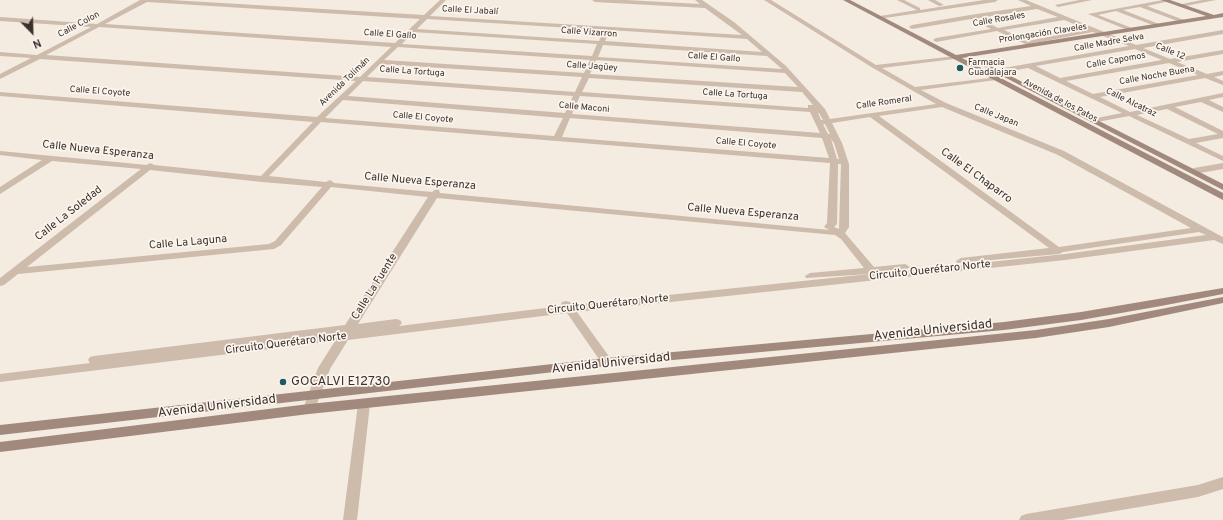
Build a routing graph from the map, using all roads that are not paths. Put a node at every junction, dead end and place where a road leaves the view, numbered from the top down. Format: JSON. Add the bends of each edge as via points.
{"nodes":[{"id":1,"x":138,"y":0,"type":"edge"},
{"id":2,"x":144,"y":0,"type":"edge"},
{"id":3,"x":443,"y":0,"type":"edge"},
{"id":4,"x":448,"y":0,"type":"edge"},
{"id":5,"x":595,"y":0,"type":"edge"},
{"id":6,"x":691,"y":0,"type":"edge"},
{"id":7,"x":767,"y":0,"type":"edge"},
{"id":8,"x":846,"y":0,"type":"edge"},
{"id":9,"x":858,"y":0,"type":"edge"},
{"id":10,"x":900,"y":0,"type":"edge"},
{"id":11,"x":931,"y":0,"type":"edge"},
{"id":12,"x":971,"y":0,"type":"edge"},
{"id":13,"x":995,"y":0,"type":"edge"},
{"id":14,"x":1021,"y":0,"type":"edge"},
{"id":15,"x":1089,"y":0,"type":"edge"},
{"id":16,"x":1166,"y":0,"type":"edge"},
{"id":17,"x":1213,"y":0,"type":"edge"},
{"id":18,"x":699,"y":3,"type":"edge"},
{"id":19,"x":941,"y":5,"type":"junction"},
{"id":20,"x":1058,"y":5,"type":"dead end"},
{"id":21,"x":1180,"y":5,"type":"junction"},
{"id":22,"x":1140,"y":6,"type":"junction"},
{"id":23,"x":948,"y":7,"type":"junction"},
{"id":24,"x":1038,"y":7,"type":"junction"},
{"id":25,"x":918,"y":9,"type":"junction"},
{"id":26,"x":1116,"y":10,"type":"junction"},
{"id":27,"x":1223,"y":15,"type":"edge"},
{"id":28,"x":882,"y":16,"type":"junction"},
{"id":29,"x":428,"y":17,"type":"junction"},
{"id":30,"x":1213,"y":17,"type":"junction"},
{"id":31,"x":971,"y":18,"type":"junction"},
{"id":32,"x":1065,"y":18,"type":"junction"},
{"id":33,"x":0,"y":19,"type":"edge"},
{"id":34,"x":1223,"y":20,"type":"edge"},
{"id":35,"x":1182,"y":21,"type":"junction"},
{"id":36,"x":1157,"y":25,"type":"junction"},
{"id":37,"x":92,"y":26,"type":"junction"},
{"id":38,"x":912,"y":27,"type":"junction"},
{"id":39,"x":608,"y":28,"type":"junction"},
{"id":40,"x":1130,"y":29,"type":"junction"},
{"id":41,"x":997,"y":30,"type":"junction"},
{"id":42,"x":1094,"y":30,"type":"junction"},
{"id":43,"x":414,"y":31,"type":"junction"},
{"id":44,"x":1220,"y":32,"type":"edge"},
{"id":45,"x":1104,"y":34,"type":"junction"},
{"id":46,"x":739,"y":36,"type":"junction"},
{"id":47,"x":1223,"y":36,"type":"edge"},
{"id":48,"x":749,"y":37,"type":"junction"},
{"id":49,"x":936,"y":40,"type":"junction"},
{"id":50,"x":601,"y":43,"type":"junction"},
{"id":51,"x":1029,"y":44,"type":"junction"},
{"id":52,"x":400,"y":45,"type":"junction"},
{"id":53,"x":1136,"y":47,"type":"junction"},
{"id":54,"x":1223,"y":52,"type":"edge"},
{"id":55,"x":763,"y":53,"type":"junction"},
{"id":56,"x":0,"y":54,"type":"edge"},
{"id":57,"x":966,"y":55,"type":"junction"},
{"id":58,"x":30,"y":56,"type":"junction"},
{"id":59,"x":38,"y":57,"type":"junction"},
{"id":60,"x":954,"y":57,"type":"junction"},
{"id":61,"x":594,"y":58,"type":"junction"},
{"id":62,"x":1169,"y":61,"type":"junction"},
{"id":63,"x":382,"y":62,"type":"junction"},
{"id":64,"x":1030,"y":66,"type":"junction"},
{"id":65,"x":875,"y":67,"type":"junction"},
{"id":66,"x":0,"y":71,"type":"edge"},
{"id":67,"x":783,"y":71,"type":"junction"},
{"id":68,"x":1223,"y":73,"type":"edge"},
{"id":69,"x":997,"y":75,"type":"junction"},
{"id":70,"x":585,"y":76,"type":"junction"},
{"id":71,"x":1206,"y":76,"type":"junction"},
{"id":72,"x":0,"y":77,"type":"edge"},
{"id":73,"x":365,"y":79,"type":"junction"},
{"id":74,"x":1059,"y":80,"type":"junction"},
{"id":75,"x":1022,"y":83,"type":"junction"},
{"id":76,"x":1223,"y":83,"type":"edge"},
{"id":77,"x":1011,"y":86,"type":"junction"},
{"id":78,"x":913,"y":89,"type":"junction"},
{"id":79,"x":801,"y":90,"type":"junction"},
{"id":80,"x":0,"y":94,"type":"edge"},
{"id":81,"x":577,"y":94,"type":"junction"},
{"id":82,"x":1223,"y":95,"type":"edge"},
{"id":83,"x":1093,"y":96,"type":"junction"},
{"id":84,"x":345,"y":99,"type":"junction"},
{"id":85,"x":1201,"y":99,"type":"junction"},
{"id":86,"x":943,"y":105,"type":"junction"},
{"id":87,"x":1168,"y":106,"type":"junction"},
{"id":88,"x":1223,"y":110,"type":"edge"},
{"id":89,"x":818,"y":111,"type":"junction"},
{"id":90,"x":1130,"y":114,"type":"junction"},
{"id":91,"x":872,"y":115,"type":"junction"},
{"id":92,"x":567,"y":116,"type":"junction"},
{"id":93,"x":324,"y":120,"type":"junction"},
{"id":94,"x":1096,"y":121,"type":"junction"},
{"id":95,"x":823,"y":122,"type":"junction"},
{"id":96,"x":1223,"y":135,"type":"edge"},
{"id":97,"x":830,"y":137,"type":"junction"},
{"id":98,"x":556,"y":139,"type":"junction"},
{"id":99,"x":1188,"y":142,"type":"junction"},
{"id":100,"x":0,"y":148,"type":"edge"},
{"id":101,"x":0,"y":153,"type":"edge"},
{"id":102,"x":54,"y":156,"type":"junction"},
{"id":103,"x":1223,"y":159,"type":"edge"},
{"id":104,"x":834,"y":161,"type":"junction"},
{"id":105,"x":844,"y":162,"type":"junction"},
{"id":106,"x":150,"y":166,"type":"junction"},
{"id":107,"x":1223,"y":166,"type":"edge"},
{"id":108,"x":1194,"y":171,"type":"junction"},
{"id":109,"x":267,"y":177,"type":"junction"},
{"id":110,"x":330,"y":183,"type":"junction"},
{"id":111,"x":1223,"y":187,"type":"edge"},
{"id":112,"x":0,"y":192,"type":"edge"},
{"id":113,"x":436,"y":193,"type":"junction"},
{"id":114,"x":1223,"y":197,"type":"edge"},
{"id":115,"x":628,"y":212,"type":"junction"},
{"id":116,"x":829,"y":227,"type":"junction"},
{"id":117,"x":1201,"y":229,"type":"junction"},
{"id":118,"x":838,"y":233,"type":"junction"},
{"id":119,"x":1220,"y":239,"type":"edge"},
{"id":120,"x":1061,"y":253,"type":"junction"},
{"id":121,"x":16,"y":271,"type":"junction"},
{"id":122,"x":874,"y":273,"type":"junction"},
{"id":123,"x":0,"y":283,"type":"edge"},
{"id":124,"x":1223,"y":291,"type":"edge"},
{"id":125,"x":1223,"y":300,"type":"edge"},
{"id":126,"x":568,"y":306,"type":"junction"},
{"id":127,"x":346,"y":333,"type":"junction"},
{"id":128,"x":699,"y":354,"type":"junction"},
{"id":129,"x":607,"y":362,"type":"junction"},
{"id":130,"x":702,"y":369,"type":"junction"},
{"id":131,"x":0,"y":372,"type":"edge"},
{"id":132,"x":0,"y":378,"type":"edge"},
{"id":133,"x":315,"y":394,"type":"junction"},
{"id":134,"x":364,"y":404,"type":"junction"},
{"id":135,"x":309,"y":409,"type":"junction"},
{"id":136,"x":0,"y":430,"type":"edge"},
{"id":137,"x":0,"y":447,"type":"edge"},
{"id":138,"x":1223,"y":484,"type":"edge"},
{"id":139,"x":350,"y":520,"type":"edge"},
{"id":140,"x":1026,"y":520,"type":"edge"}],
"edges":[{"from":1,"to":37,"type":"street","name":"Calle Colon"},
{"from":2,"to":29,"type":"street","name":"Calle El Jabalí"},
{"from":2,"to":37,"type":"street","name":"Calle Colon"},
{"from":3,"to":29,"type":"street","name":"Avenida Tolimán"},
{"from":4,"to":29,"type":"street","name":"Avenida Tolimán"},
{"from":5,"to":18,"type":"street"},
{"from":6,"to":18,"type":"street"},
{"from":7,"to":65,"type":"street","name":"Calle Japan"},
{"from":8,"to":28,"type":"main road","name":"Avenida de los Patos"},
{"from":9,"to":28,"type":"main road","name":"Avenida de los Patos"},
{"from":10,"to":25,"type":"street"},
{"from":11,"to":19,"type":"street"},
{"from":12,"to":19,"type":"street"},
{"from":13,"to":23,"type":"street"},
{"from":14,"to":24,"type":"street","name":"Calle 12"},
{"from":15,"to":20,"type":"street"},
{"from":16,"to":21,"type":"main road"},
{"from":16,"to":22,"type":"street"},
{"from":17,"to":21,"type":"street"},
{"from":18,"to":46,"type":"street"},
{"from":18,"to":48,"type":"street","via":[[708,6]]},
{"from":19,"to":25,"type":"street"},
{"from":21,"to":30,"type":"main road"},
{"from":22,"to":26,"type":"street"},
{"from":22,"to":35,"type":"street"},
{"from":23,"to":28,"type":"street"},
{"from":23,"to":31,"type":"street"},
{"from":24,"to":31,"type":"street"},
{"from":24,"to":32,"type":"street","name":"Calle 12"},
{"from":25,"to":28,"type":"street"},
{"from":26,"to":36,"type":"street"},
{"from":26,"to":40,"type":"street","via":[[1091,14]]},
{"from":27,"to":30,"type":"main road","name":"Prolongación Claveles"},
{"from":28,"to":38,"type":"main road","name":"Avenida de los Patos"},
{"from":28,"to":60,"type":"main road","name":"Avenida de los Patos"},
{"from":29,"to":39,"type":"street","name":"Calle El Jabalí"},
{"from":29,"to":43,"type":"street","name":"Avenida Tolimán"},
{"from":30,"to":34,"type":"main road"},
{"from":30,"to":35,"type":"main road","name":"Prolongación Claveles"},
{"from":31,"to":38,"type":"street"},
{"from":31,"to":41,"type":"street"},
{"from":32,"to":41,"type":"street","name":"Calle Rosales"},
{"from":32,"to":42,"type":"street","name":"Calle 12"},
{"from":33,"to":37,"type":"street","name":"Calle El Gallo"},
{"from":35,"to":36,"type":"main road","name":"Prolongación Claveles"},
{"from":36,"to":40,"type":"main road","name":"Prolongación Claveles"},
{"from":37,"to":52,"type":"street","name":"Calle El Gallo"},
{"from":37,"to":58,"type":"street","name":"Calle Colon"},
{"from":37,"to":59,"type":"street","name":"Calle Colon"},
{"from":38,"to":49,"type":"main road","name":"Avenida de los Patos"},
{"from":39,"to":46,"type":"street","name":"Calle El Jabalí"},
{"from":39,"to":50,"type":"street"},
{"from":40,"to":45,"type":"main road","name":"Prolongación Claveles"},
{"from":41,"to":49,"type":"street","name":"Calle Rosales"},
{"from":41,"to":51,"type":"street"},
{"from":42,"to":45,"type":"street","name":"Calle 12"},
{"from":42,"to":51,"type":"street"},
{"from":43,"to":50,"type":"street","name":"Calle Vizarron"},
{"from":43,"to":52,"type":"street","name":"Avenida Tolimán"},
{"from":44,"to":47,"type":"street"},
{"from":44,"to":53,"type":"street","name":"Calle Madre Selva"},
{"from":45,"to":51,"type":"main road","name":"Prolongación Claveles"},
{"from":45,"to":53,"type":"street","name":"Calle 12"},
{"from":46,"to":48,"type":"street","name":"Calle El Jabalí"},
{"from":46,"to":55,"type":"street"},
{"from":48,"to":55,"type":"street"},
{"from":49,"to":57,"type":"main road","name":"Avenida de los Patos"},
{"from":50,"to":55,"type":"street","name":"Calle Vizarron"},
{"from":50,"to":61,"type":"street"},
{"from":51,"to":57,"type":"main road","name":"Prolongación Claveles"},
{"from":52,"to":61,"type":"street","name":"Calle El Gallo"},
{"from":52,"to":63,"type":"street","name":"Avenida Tolimán"},
{"from":53,"to":62,"type":"street","name":"Calle 12"},
{"from":53,"to":64,"type":"street","name":"Calle Madre Selva"},
{"from":54,"to":62,"type":"street","name":"Calle Capomos"},
{"from":55,"to":67,"type":"street"},
{"from":56,"to":58,"type":"street","name":"Calle La Tortuga"},
{"from":57,"to":60,"type":"main road","name":"Prolongación Claveles"},
{"from":57,"to":69,"type":"main road","name":"Avenida de los Patos"},
{"from":58,"to":59,"type":"street","name":"Calle La Tortuga"},
{"from":58,"to":66,"type":"street","name":"Calle Colon"},
{"from":59,"to":72,"type":"street","name":"Calle Colon"},
{"from":59,"to":73,"type":"street","name":"Calle La Tortuga"},
{"from":60,"to":65,"type":"street","name":"Prolongación Claveles"},
{"from":60,"to":69,"type":"main road","name":"Avenida de los Patos"},
{"from":61,"to":67,"type":"street","name":"Calle El Gallo"},
{"from":61,"to":70,"type":"street"},
{"from":62,"to":71,"type":"street","name":"Calle 12"},
{"from":62,"to":74,"type":"street","name":"Calle Capomos"},
{"from":63,"to":70,"type":"street","name":"Calle Jagüey"},
{"from":63,"to":73,"type":"street","name":"Avenida Tolimán"},
{"from":64,"to":69,"type":"street","name":"Calle Madre Selva"},
{"from":64,"to":74,"type":"street","name":"Calle Alcatraz"},
{"from":65,"to":78,"type":"street","name":"Calle Japan"},
{"from":67,"to":79,"type":"street"},
{"from":68,"to":71,"type":"street","name":"Calle Noche Buena"},
{"from":69,"to":75,"type":"main road","name":"Avenida de los Patos"},
{"from":69,"to":77,"type":"main road","name":"Avenida de los Patos"},
{"from":69,"to":78,"type":"street","name":"Calle Madre Selva"},
{"from":70,"to":79,"type":"street","name":"Calle Jagüey"},
{"from":70,"to":81,"type":"street"},
{"from":71,"to":76,"type":"street","name":"Calle 12"},
{"from":71,"to":83,"type":"street","name":"Calle Noche Buena"},
{"from":73,"to":81,"type":"street","name":"Calle La Tortuga"},
{"from":73,"to":84,"type":"street","name":"Avenida Tolimán"},
{"from":74,"to":83,"type":"street","name":"Calle Alcatraz"},
{"from":75,"to":77,"type":"main road"},
{"from":75,"to":94,"type":"main road","name":"Avenida de los Patos"},
{"from":77,"to":114,"type":"main road","name":"Avenida de los Patos"},
{"from":78,"to":86,"type":"street","name":"Calle Japan"},
{"from":79,"to":89,"type":"street"},
{"from":80,"to":93,"type":"street","name":"Calle El Coyote"},
{"from":81,"to":89,"type":"street","name":"Calle La Tortuga"},
{"from":81,"to":92,"type":"street"},
{"from":82,"to":85,"type":"street"},
{"from":83,"to":90,"type":"street","name":"Calle Alcatraz"},
{"from":84,"to":92,"type":"street","name":"Calle Maconi"},
{"from":84,"to":93,"type":"street","name":"Avenida Tolimán"},
{"from":85,"to":87,"type":"street"},
{"from":85,"to":88,"type":"street"},
{"from":86,"to":91,"type":"street","name":"Calle Romeral"},
{"from":86,"to":117,"type":"street","name":"Calle Japan","via":[[1061,154]]},
{"from":87,"to":90,"type":"street"},
{"from":87,"to":96,"type":"street"},
{"from":89,"to":95,"type":"street"},
{"from":90,"to":94,"type":"street"},
{"from":90,"to":99,"type":"street","name":"Calle Alcatraz"},
{"from":91,"to":95,"type":"street","name":"Calle Romeral"},
{"from":91,"to":120,"type":"street","name":"Calle El Chaparro"},
{"from":92,"to":97,"type":"street","name":"Calle Maconi"},
{"from":92,"to":98,"type":"street"},
{"from":93,"to":98,"type":"street","name":"Calle El Coyote"},
{"from":93,"to":109,"type":"street","name":"Avenida Tolimán"},
{"from":94,"to":108,"type":"main road","name":"Avenida de los Patos"},
{"from":95,"to":97,"type":"street"},
{"from":96,"to":99,"type":"street"},
{"from":97,"to":104,"type":"street"},
{"from":97,"to":105,"type":"street"},
{"from":98,"to":104,"type":"street","name":"Calle El Coyote"},
{"from":99,"to":103,"type":"street","name":"Calle Alcatraz"},
{"from":100,"to":102,"type":"street","name":"Calle Nueva Esperanza"},
{"from":101,"to":102,"type":"street","name":"Calle Nueva Esperanza"},
{"from":102,"to":106,"type":"street","name":"Calle Nueva Esperanza"},
{"from":102,"to":112,"type":"street"},
{"from":104,"to":105,"type":"street","name":"Calle El Coyote"},
{"from":104,"to":116,"type":"street","via":[[832,224]]},
{"from":105,"to":118,"type":"street","via":[[844,227],[843,231]]},
{"from":106,"to":109,"type":"street","name":"Calle Nueva Esperanza"},
{"from":106,"to":121,"type":"street","name":"Calle La Soledad"},
{"from":107,"to":108,"type":"street"},
{"from":108,"to":111,"type":"main road","name":"Avenida de los Patos"},
{"from":109,"to":110,"type":"street","name":"Calle Nueva Esperanza"},
{"from":110,"to":113,"type":"street","name":"Calle Nueva Esperanza"},
{"from":110,"to":121,"type":"street","name":"Calle La Laguna","via":[[278,243],[270,247]]},
{"from":113,"to":115,"type":"street","name":"Calle Nueva Esperanza"},
{"from":113,"to":127,"type":"street","name":"Calle La Fuente"},
{"from":115,"to":116,"type":"street","name":"Calle Nueva Esperanza"},
{"from":115,"to":118,"type":"street","name":"Calle Nueva Esperanza"},
{"from":116,"to":118,"type":"street"},
{"from":117,"to":119,"type":"street","name":"Calle Japan"},
{"from":117,"to":120,"type":"street","name":"Circuito Querétaro Norte"},
{"from":118,"to":122,"type":"street"},
{"from":119,"to":120,"type":"street","name":"Circuito Querétaro Norte"},
{"from":120,"to":122,"type":"street","name":"Circuito Querétaro Norte"},
{"from":121,"to":123,"type":"street","name":"Calle La Soledad"},
{"from":122,"to":126,"type":"street","name":"Circuito Querétaro Norte"},
{"from":124,"to":128,"type":"main road","name":"Avenida Universidad","via":[[1088,315],[1004,326]]},
{"from":125,"to":130,"type":"main road","name":"Avenida Universidad","via":[[1109,323],[1036,334]]},
{"from":126,"to":127,"type":"street","name":"Circuito Querétaro Norte"},
{"from":126,"to":129,"type":"street"},
{"from":127,"to":131,"type":"street","name":"Circuito Querétaro Norte"},
{"from":127,"to":132,"type":"street","name":"Circuito Querétaro Norte"},
{"from":127,"to":133,"type":"street","name":"Calle La Fuente","via":[[324,368]]},
{"from":128,"to":129,"type":"main road","name":"Avenida Universidad"},
{"from":128,"to":130,"type":"main road"},
{"from":129,"to":133,"type":"main road","name":"Avenida Universidad"},
{"from":130,"to":134,"type":"main road","name":"Avenida Universidad"},
{"from":133,"to":135,"type":"street","name":"Calle La Fuente"},
{"from":133,"to":136,"type":"main road","name":"Avenida Universidad"},
{"from":134,"to":135,"type":"main road","name":"Avenida Universidad"},
{"from":134,"to":139,"type":"street"},
{"from":135,"to":137,"type":"main road","name":"Avenida Universidad"},
{"from":138,"to":140,"type":"street","via":[[1198,491]]}]}
